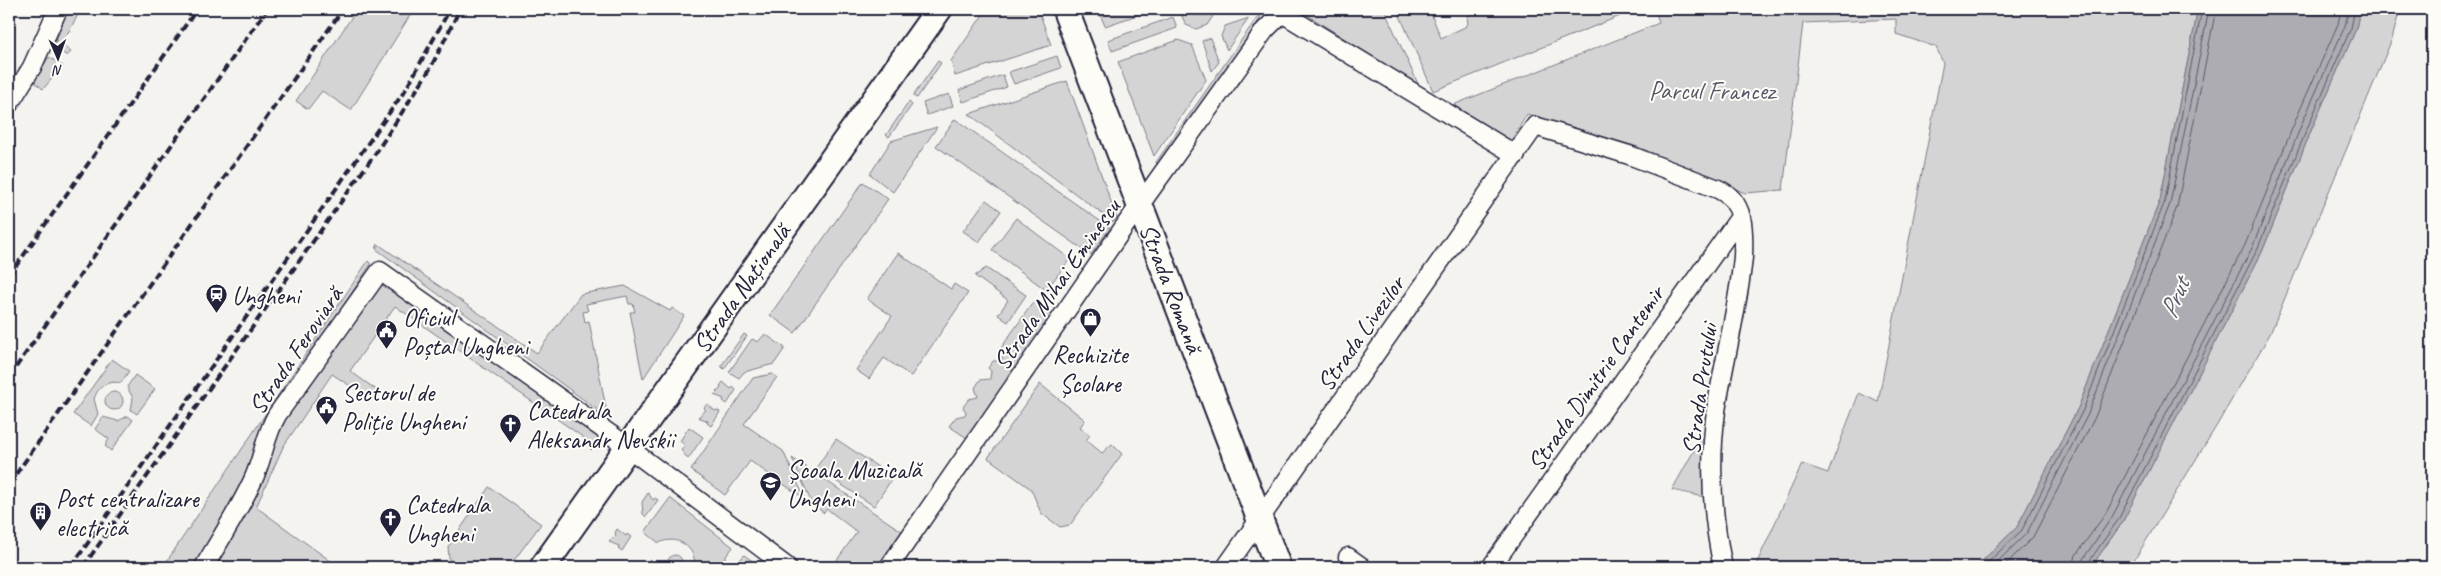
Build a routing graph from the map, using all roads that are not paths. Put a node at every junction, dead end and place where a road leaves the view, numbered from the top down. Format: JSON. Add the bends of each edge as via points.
{"nodes":[{"id":1,"x":58,"y":9,"type":"edge"},
{"id":2,"x":939,"y":9,"type":"edge"},
{"id":3,"x":1065,"y":9,"type":"edge"},
{"id":4,"x":9,"y":104,"type":"edge"},
{"id":5,"x":1535,"y":126,"type":"joint"},
{"id":6,"x":1516,"y":155,"type":"junction"},
{"id":7,"x":1141,"y":205,"type":"junction"},
{"id":8,"x":1740,"y":217,"type":"junction"},
{"id":9,"x":629,"y":448,"type":"junction"},
{"id":10,"x":1260,"y":519,"type":"junction"},
{"id":11,"x":204,"y":567,"type":"edge"},
{"id":12,"x":543,"y":567,"type":"edge"},
{"id":13,"x":787,"y":567,"type":"edge"},
{"id":14,"x":889,"y":567,"type":"edge"},
{"id":15,"x":1226,"y":567,"type":"edge"},
{"id":16,"x":1278,"y":567,"type":"edge"},
{"id":17,"x":1491,"y":567,"type":"edge"},
{"id":18,"x":1723,"y":567,"type":"edge"}],
"edges":[{"from":1,"to":4,"type":"street","via":[[32,67]]},
{"from":2,"to":9,"type":"street","name":"Strada Națională"},
{"from":3,"to":7,"type":"street","name":"Strada Romană"},
{"from":5,"to":6,"type":"street","name":"Strada Livezilor"},
{"from":5,"to":8,"type":"street","name":"Strada Prutului","via":[[1629,155],[1730,194]]},
{"from":6,"to":7,"type":"street","name":"Strada Mihai Eminescu","via":[[1281,14],[1266,30]]},
{"from":6,"to":10,"type":"street","name":"Strada Livezilor"},
{"from":7,"to":10,"type":"street","name":"Strada Romană"},
{"from":7,"to":14,"type":"street","name":"Strada Mihai Eminescu"},
{"from":8,"to":17,"type":"street","name":"Strada Dimitrie Cantemir"},
{"from":8,"to":18,"type":"street","name":"Strada Prutului","via":[[1742,267],[1716,414],[1714,521]]},
{"from":9,"to":11,"type":"street","name":"Strada Feroviară","via":[[380,271],[276,415],[253,480]]},
{"from":9,"to":12,"type":"street","name":"Strada Națională"},
{"from":9,"to":13,"type":"street"},
{"from":10,"to":15,"type":"street","name":"Strada Livezilor"},
{"from":10,"to":16,"type":"street","name":"Strada Romană"}]}
